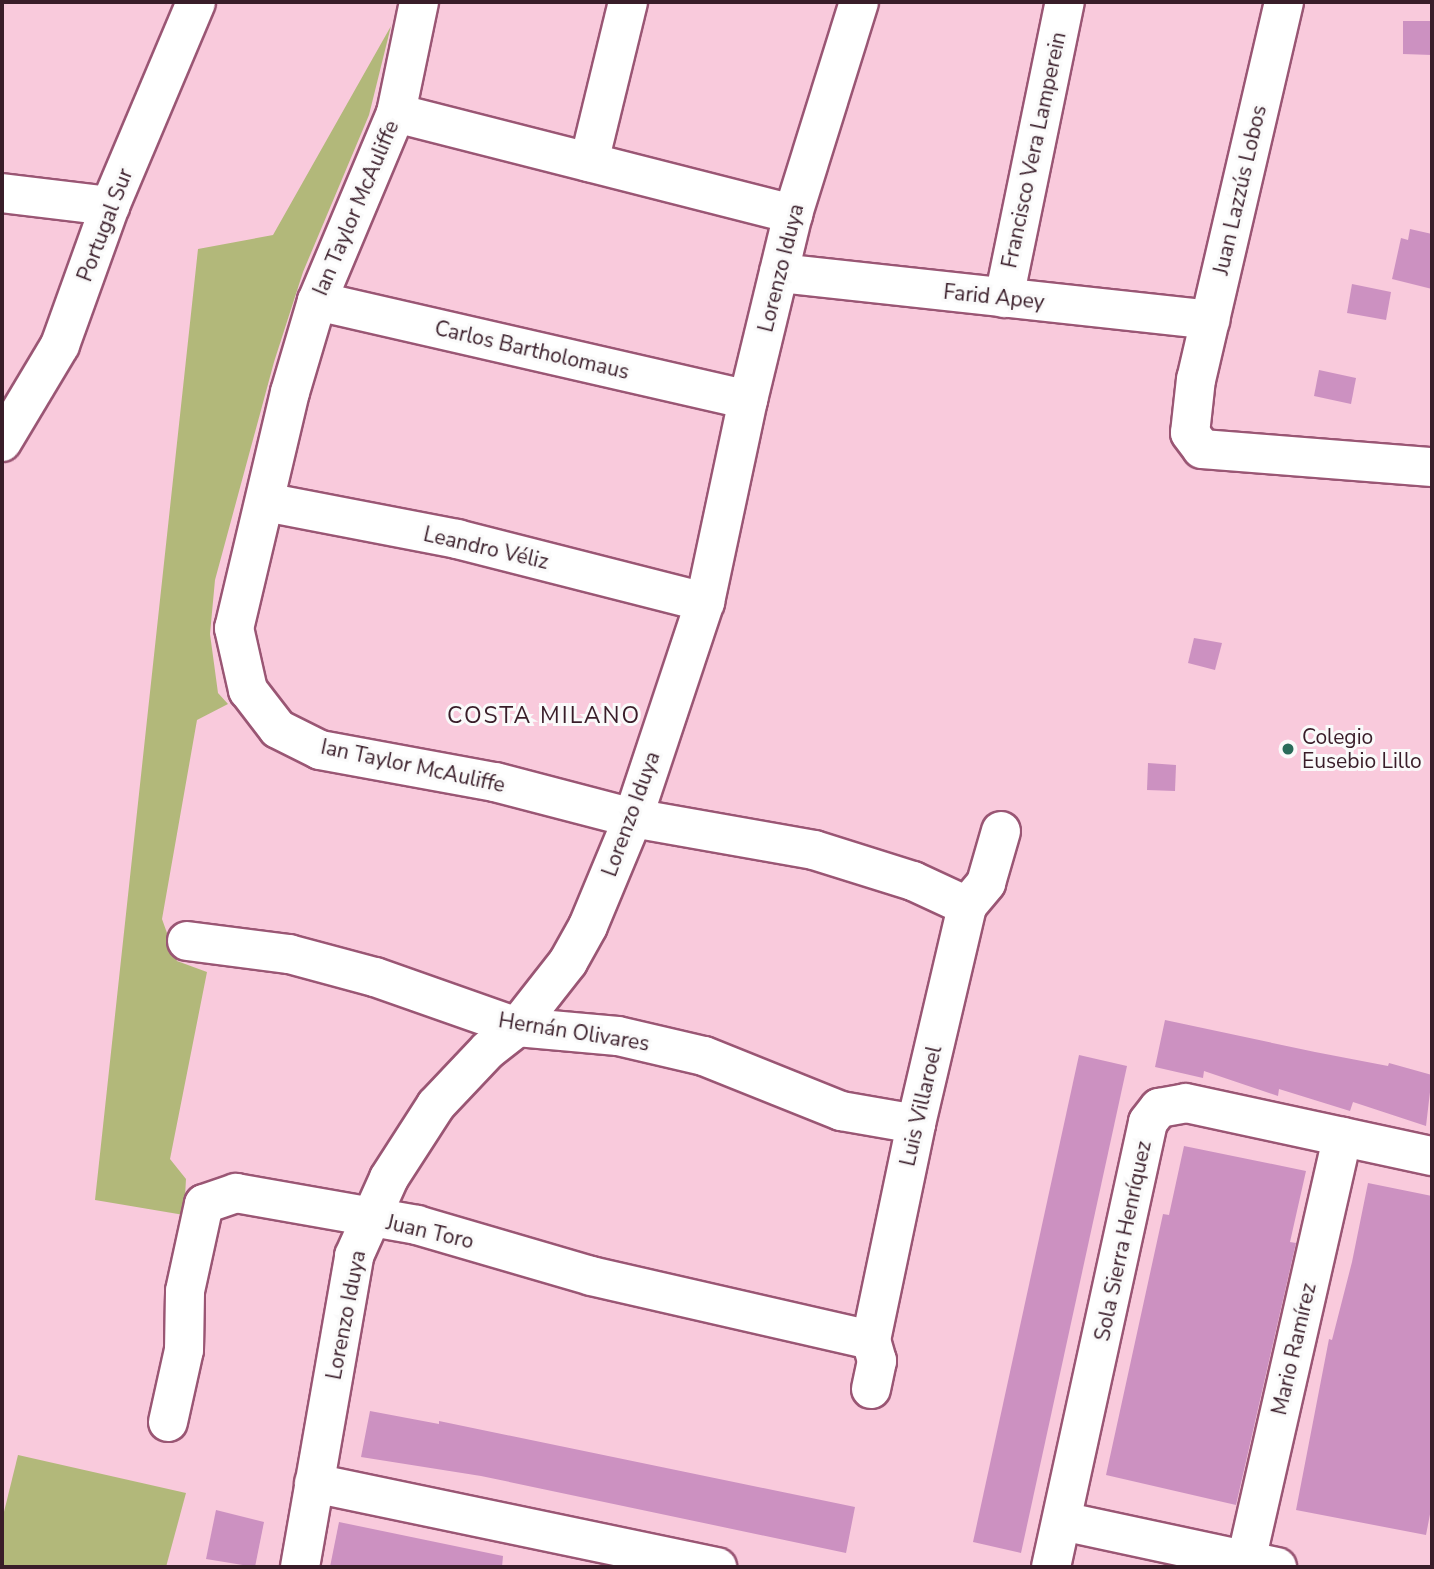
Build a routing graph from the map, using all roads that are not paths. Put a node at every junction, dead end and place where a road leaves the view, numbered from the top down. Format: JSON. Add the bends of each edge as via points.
{"nodes":[{"id":1,"x":196,"y":2,"type":"edge"},
{"id":2,"x":419,"y":2,"type":"edge"},
{"id":3,"x":628,"y":2,"type":"edge"},
{"id":4,"x":859,"y":2,"type":"edge"},
{"id":5,"x":1065,"y":2,"type":"edge"},
{"id":6,"x":1284,"y":2,"type":"edge"},
{"id":7,"x":396,"y":113,"type":"junction"},
{"id":8,"x":589,"y":162,"type":"junction"},
{"id":9,"x":2,"y":193,"type":"edge"},
{"id":10,"x":110,"y":206,"type":"junction"},
{"id":11,"x":793,"y":214,"type":"junction"},
{"id":12,"x":779,"y":274,"type":"junction"},
{"id":13,"x":1004,"y":298,"type":"junction"},
{"id":14,"x":317,"y":301,"type":"junction"},
{"id":15,"x":1210,"y":320,"type":"junction"},
{"id":16,"x":748,"y":400,"type":"junction"},
{"id":17,"x":2,"y":443,"type":"edge"},
{"id":18,"x":1432,"y":467,"type":"edge"},
{"id":19,"x":265,"y":502,"type":"junction"},
{"id":20,"x":705,"y":602,"type":"junction"},
{"id":21,"x":633,"y":818,"type":"junction"},
{"id":22,"x":1001,"y":831,"type":"dead end"},
{"id":23,"x":967,"y":906,"type":"junction"},
{"id":24,"x":187,"y":941,"type":"dead end"},
{"id":25,"x":517,"y":1027,"type":"junction"},
{"id":26,"x":916,"y":1124,"type":"junction"},
{"id":27,"x":1342,"y":1137,"type":"junction"},
{"id":28,"x":1432,"y":1156,"type":"edge"},
{"id":29,"x":371,"y":1218,"type":"junction"},
{"id":30,"x":871,"y":1340,"type":"junction"},
{"id":31,"x":871,"y":1389,"type":"dead end"},
{"id":32,"x":168,"y":1422,"type":"dead end"},
{"id":33,"x":314,"y":1483,"type":"junction"},
{"id":34,"x":1062,"y":1521,"type":"junction"},
{"id":35,"x":1261,"y":1564,"type":"edge"},
{"id":36,"x":300,"y":1567,"type":"edge"},
{"id":37,"x":716,"y":1567,"type":"edge"},
{"id":38,"x":1051,"y":1567,"type":"edge"}],
"edges":[{"from":1,"to":10,"type":"street","name":"Portugal Sur"},
{"from":2,"to":7,"type":"street","name":"Ian Taylor McAuliffe"},
{"from":3,"to":8,"type":"street"},
{"from":4,"to":11,"type":"street","name":"Lorenzo Iduya"},
{"from":5,"to":13,"type":"street","name":"Francisco Vera Lamperein"},
{"from":6,"to":15,"type":"street","name":"Juan Lazzús Lobos"},
{"from":7,"to":8,"type":"street"},
{"from":7,"to":14,"type":"street","name":"Ian Taylor McAuliffe"},
{"from":8,"to":11,"type":"street"},
{"from":9,"to":10,"type":"street"},
{"from":10,"to":17,"type":"street","name":"Portugal Sur","via":[[60,345]]},
{"from":11,"to":12,"type":"street","name":"Lorenzo Iduya"},
{"from":12,"to":13,"type":"street","name":"Farid Apey"},
{"from":12,"to":16,"type":"street","name":"Lorenzo Iduya"},
{"from":13,"to":15,"type":"street","name":"Farid Apey"},
{"from":14,"to":16,"type":"street","name":"Carlos Bartholomaus"},
{"from":14,"to":19,"type":"street","name":"Ian Taylor McAuliffe"},
{"from":15,"to":18,"type":"street","name":"Juan Lazzús Lobos","via":[[1196,379],[1190,433],[1202,449]]},
{"from":16,"to":20,"type":"street","name":"Lorenzo Iduya"},
{"from":19,"to":20,"type":"street","name":"Leandro Véliz","via":[[457,539]]},
{"from":19,"to":21,"type":"street","name":"Ian Taylor McAuliffe","via":[[234,628],[248,690],[278,729],[320,750],[495,782]]},
{"from":20,"to":21,"type":"street","name":"Lorenzo Iduya"},
{"from":21,"to":23,"type":"street","name":"Ian Taylor McAuliffe","via":[[814,850],[913,881]]},
{"from":21,"to":25,"type":"street","name":"Lorenzo Iduya","via":[[588,926],[560,973]]},
{"from":22,"to":23,"type":"street","name":"Luis Villaroel","via":[[986,883]]},
{"from":23,"to":26,"type":"street","name":"Luis Villaroel"},
{"from":24,"to":25,"type":"street","name":"Hernán Olivares","via":[[289,954],[375,977]]},
{"from":25,"to":26,"type":"street","name":"Hernán Olivares","via":[[618,1036],[704,1056],[841,1111]]},
{"from":25,"to":29,"type":"street","name":"Lorenzo Iduya","via":[[436,1105],[400,1159]]},
{"from":26,"to":30,"type":"street","name":"Luis Villaroel"},
{"from":27,"to":28,"type":"street","name":"Sola Sierra Henríquez"},
{"from":27,"to":34,"type":"street","name":"Sola Sierra Henríquez","via":[[1186,1102],[1159,1108],[1148,1122]]},
{"from":27,"to":35,"type":"street","name":"Mario Ramírez"},
{"from":29,"to":30,"type":"street","name":"Juan Toro","via":[[417,1225],[591,1276]]},
{"from":29,"to":32,"type":"street","name":"Juan Toro","via":[[236,1193],[204,1204],[185,1291],[184,1350]]},
{"from":29,"to":33,"type":"street","name":"Lorenzo Iduya","via":[[354,1256]]},
{"from":30,"to":31,"type":"street","name":"Luis Villaroel","via":[[877,1361]]},
{"from":33,"to":36,"type":"street","name":"Lorenzo Iduya"},
{"from":33,"to":37,"type":"street"},
{"from":34,"to":35,"type":"street"},
{"from":34,"to":38,"type":"street","name":"Sola Sierra Henríquez"}]}
